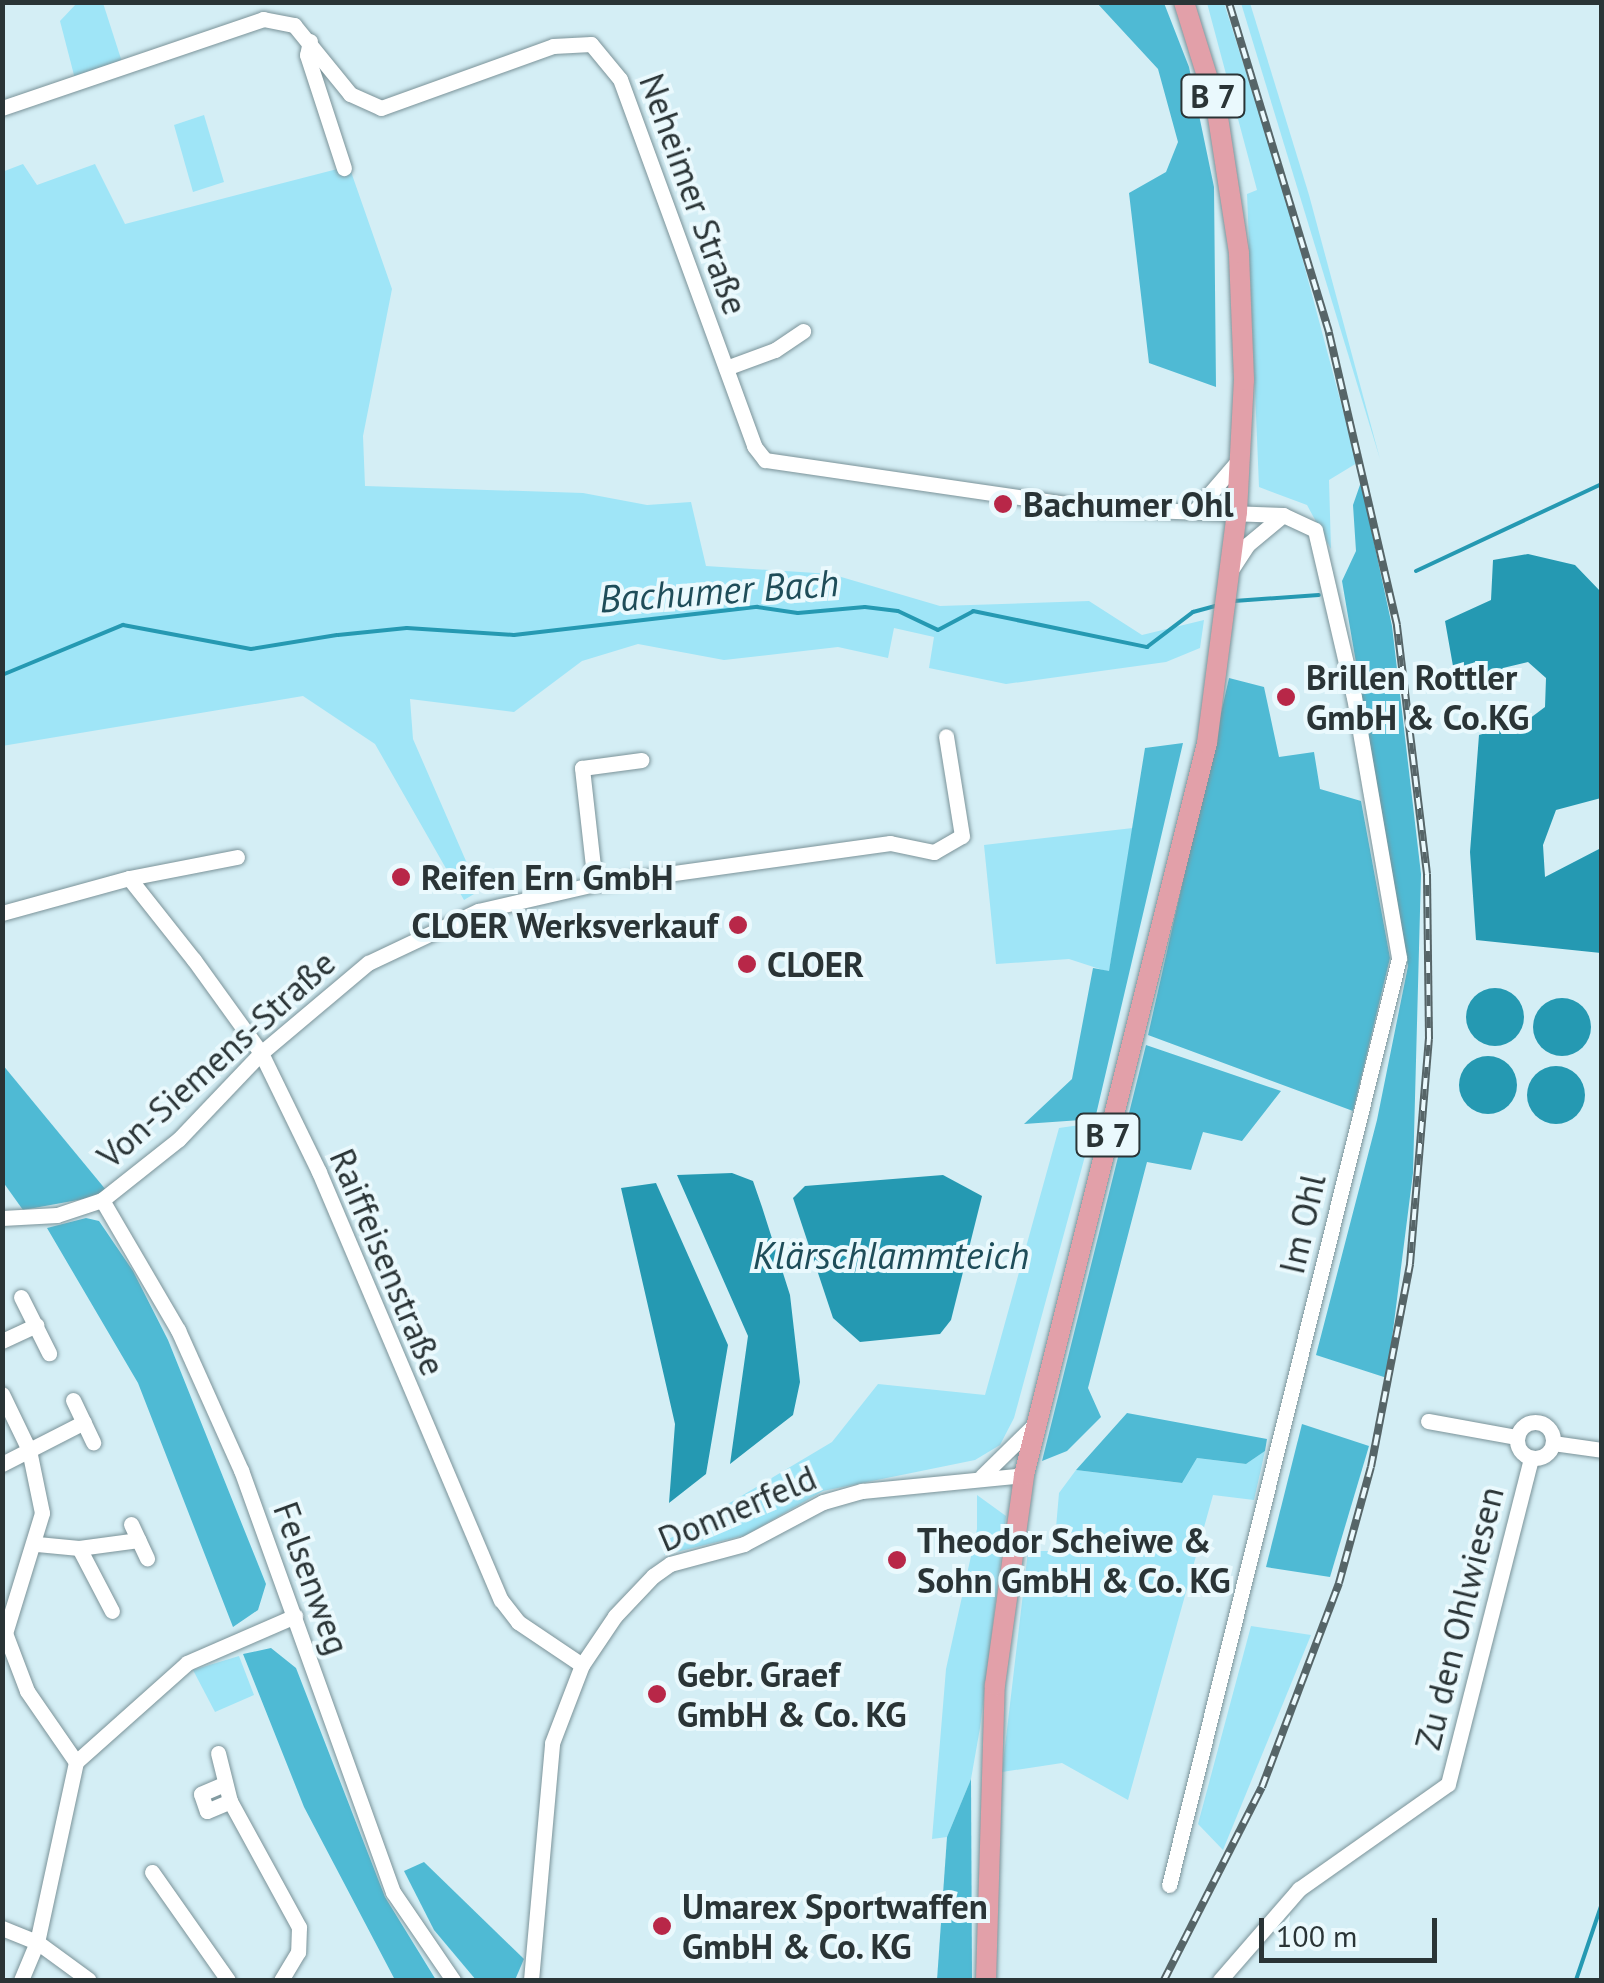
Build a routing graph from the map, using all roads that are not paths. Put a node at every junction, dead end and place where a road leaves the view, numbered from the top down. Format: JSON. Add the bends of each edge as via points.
{"nodes":[{"id":1,"x":1184,"y":2,"type":"edge"},
{"id":2,"x":275,"y":10,"type":"edge"},
{"id":3,"x":310,"y":41,"type":"junction"},
{"id":4,"x":2,"y":108,"type":"edge"},
{"id":5,"x":344,"y":168,"type":"dead end"},
{"id":6,"x":803,"y":331,"type":"dead end"},
{"id":7,"x":726,"y":368,"type":"junction"},
{"id":8,"x":1240,"y":457,"type":"junction"},
{"id":9,"x":1195,"y":511,"type":"junction"},
{"id":10,"x":1237,"y":512,"type":"junction"},
{"id":11,"x":1282,"y":515,"type":"junction"},
{"id":12,"x":1230,"y":571,"type":"junction"},
{"id":13,"x":946,"y":736,"type":"dead end"},
{"id":14,"x":641,"y":760,"type":"dead end"},
{"id":15,"x":237,"y":857,"type":"dead end"},
{"id":16,"x":129,"y":878,"type":"junction"},
{"id":17,"x":595,"y":884,"type":"junction"},
{"id":18,"x":2,"y":914,"type":"edge"},
{"id":19,"x":261,"y":1053,"type":"junction"},
{"id":20,"x":102,"y":1200,"type":"junction"},
{"id":21,"x":2,"y":1218,"type":"edge"},
{"id":22,"x":21,"y":1297,"type":"dead end"},
{"id":23,"x":36,"y":1325,"type":"junction"},
{"id":24,"x":2,"y":1340,"type":"edge"},
{"id":25,"x":50,"y":1353,"type":"dead end"},
{"id":26,"x":2,"y":1394,"type":"edge"},
{"id":27,"x":73,"y":1400,"type":"dead end"},
{"id":28,"x":1428,"y":1421,"type":"dead end"},
{"id":29,"x":84,"y":1422,"type":"junction"},
{"id":30,"x":1036,"y":1423,"type":"junction"},
{"id":31,"x":1516,"y":1437,"type":"junction"},
{"id":32,"x":93,"y":1442,"type":"dead end"},
{"id":33,"x":1553,"y":1443,"type":"junction"},
{"id":34,"x":29,"y":1450,"type":"junction"},
{"id":35,"x":1602,"y":1450,"type":"edge"},
{"id":36,"x":1531,"y":1458,"type":"junction"},
{"id":37,"x":2,"y":1464,"type":"edge"},
{"id":38,"x":1024,"y":1475,"type":"junction"},
{"id":39,"x":979,"y":1478,"type":"junction"},
{"id":40,"x":131,"y":1524,"type":"dead end"},
{"id":41,"x":138,"y":1540,"type":"junction"},
{"id":42,"x":38,"y":1544,"type":"junction"},
{"id":43,"x":79,"y":1548,"type":"junction"},
{"id":44,"x":147,"y":1559,"type":"dead end"},
{"id":45,"x":112,"y":1611,"type":"dead end"},
{"id":46,"x":295,"y":1616,"type":"junction"},
{"id":47,"x":4,"y":1634,"type":"edge"},
{"id":48,"x":582,"y":1665,"type":"junction"},
{"id":49,"x":218,"y":1753,"type":"dead end"},
{"id":50,"x":76,"y":1762,"type":"junction"},
{"id":51,"x":224,"y":1784,"type":"junction"},
{"id":52,"x":230,"y":1801,"type":"junction"},
{"id":53,"x":152,"y":1872,"type":"dead end"},
{"id":54,"x":1169,"y":1885,"type":"dead end"},
{"id":55,"x":2,"y":1928,"type":"edge"},
{"id":56,"x":37,"y":1942,"type":"junction"},
{"id":57,"x":21,"y":1980,"type":"edge"},
{"id":58,"x":89,"y":1980,"type":"edge"},
{"id":59,"x":228,"y":1980,"type":"edge"},
{"id":60,"x":281,"y":1980,"type":"edge"},
{"id":61,"x":453,"y":1980,"type":"edge"},
{"id":62,"x":531,"y":1980,"type":"edge"},
{"id":63,"x":986,"y":1980,"type":"edge"},
{"id":64,"x":1220,"y":1980,"type":"edge"}],
"edges":[{"from":1,"to":8,"type":"main road","number":"B 7","via":[[1216,105],[1236,223],[1244,380]]},
{"from":2,"to":3,"type":"street","name":"Neheimer Straße"},
{"from":2,"to":4,"type":"street","name":"Neheimer Straße"},
{"from":3,"to":5,"type":"street","via":[[307,55]]},
{"from":3,"to":7,"type":"street","name":"Neheimer Straße","via":[[350,94],[381,108],[553,46],[582,42],[598,48],[620,79]]},
{"from":6,"to":7,"type":"street","name":"Neheimer Straße"},
{"from":7,"to":9,"type":"street","name":"Neheimer Straße","via":[[754,446],[769,462],[1095,508]]},
{"from":8,"to":9,"type":"street"},
{"from":8,"to":10,"type":"main road","number":"B 7"},
{"from":9,"to":10,"type":"street","name":"Neheimer Straße"},
{"from":10,"to":11,"type":"street","name":"Neheimer Straße"},
{"from":10,"to":12,"type":"main road","number":"B 7"},
{"from":11,"to":12,"type":"street"},
{"from":11,"to":54,"type":"street","name":"Im Ohl","via":[[1314,530],[1327,572],[1399,958]]},
{"from":12,"to":30,"type":"main road","number":"B 7","via":[[1203,761]]},
{"from":13,"to":17,"type":"street","name":"Von-Siemens-Straße","via":[[962,836],[934,852],[890,843]]},
{"from":14,"to":17,"type":"street","via":[[582,768]]},
{"from":15,"to":16,"type":"street"},
{"from":16,"to":18,"type":"street"},
{"from":16,"to":19,"type":"street","name":"Raiffeisenstraße"},
{"from":17,"to":19,"type":"street","name":"Von-Siemens-Straße","via":[[478,911],[368,963]]},
{"from":19,"to":20,"type":"street","name":"Von-Siemens-Straße","via":[[179,1138]]},
{"from":19,"to":48,"type":"street","name":"Raiffeisenstraße","via":[[320,1172],[481,1564],[518,1622]]},
{"from":20,"to":21,"type":"street","via":[[57,1215]]},
{"from":20,"to":46,"type":"street","name":"Felsenweg","via":[[178,1330],[241,1470]]},
{"from":22,"to":23,"type":"street"},
{"from":23,"to":24,"type":"street"},
{"from":23,"to":25,"type":"street"},
{"from":26,"to":34,"type":"street"},
{"from":27,"to":29,"type":"street"},
{"from":28,"to":31,"type":"street","name":"Zu den Ohlwiesen"},
{"from":29,"to":32,"type":"street"},
{"from":29,"to":34,"type":"street"},
{"from":30,"to":38,"type":"main road","number":"B 7"},
{"from":30,"to":39,"type":"street","via":[[1002,1463]]},
{"from":31,"to":33,"type":"street","name":"Zu den Ohlwiesen","via":[[1526,1423],[1538,1421],[1552,1432]]},
{"from":31,"to":36,"type":"street","name":"Zu den Ohlwiesen"},
{"from":33,"to":35,"type":"street","name":"Zu den Ohlwiesen"},
{"from":33,"to":36,"type":"street","name":"Zu den Ohlwiesen","via":[[1543,1457]]},
{"from":34,"to":37,"type":"street"},
{"from":34,"to":42,"type":"street","via":[[42,1513]]},
{"from":36,"to":64,"type":"street","name":"Zu den Ohlwiesen","via":[[1448,1784],[1299,1889]]},
{"from":38,"to":39,"type":"street","name":"Donnerfeld"},
{"from":38,"to":63,"type":"main road","number":"B 7","via":[[995,1684]]},
{"from":39,"to":48,"type":"street","name":"Donnerfeld","via":[[862,1491],[823,1502],[744,1544],[670,1564],[615,1616]]},
{"from":40,"to":41,"type":"street"},
{"from":41,"to":43,"type":"street"},
{"from":41,"to":44,"type":"street"},
{"from":42,"to":43,"type":"street"},
{"from":42,"to":47,"type":"street"},
{"from":43,"to":45,"type":"street"},
{"from":46,"to":50,"type":"street","via":[[186,1663]]},
{"from":46,"to":61,"type":"street","name":"Felsenweg","via":[[393,1892]]},
{"from":47,"to":50,"type":"street","via":[[27,1691]]},
{"from":48,"to":62,"type":"street","name":"Donnerfeld","via":[[552,1744]]},
{"from":49,"to":51,"type":"street"},
{"from":50,"to":56,"type":"street"},
{"from":51,"to":52,"type":"street"},
{"from":51,"to":52,"type":"street","via":[[201,1794],[207,1811]]},
{"from":52,"to":60,"type":"street","via":[[296,1916],[298,1952]]},
{"from":53,"to":59,"type":"street"},
{"from":55,"to":56,"type":"street"},
{"from":56,"to":57,"type":"street"},
{"from":56,"to":58,"type":"street"}]}
